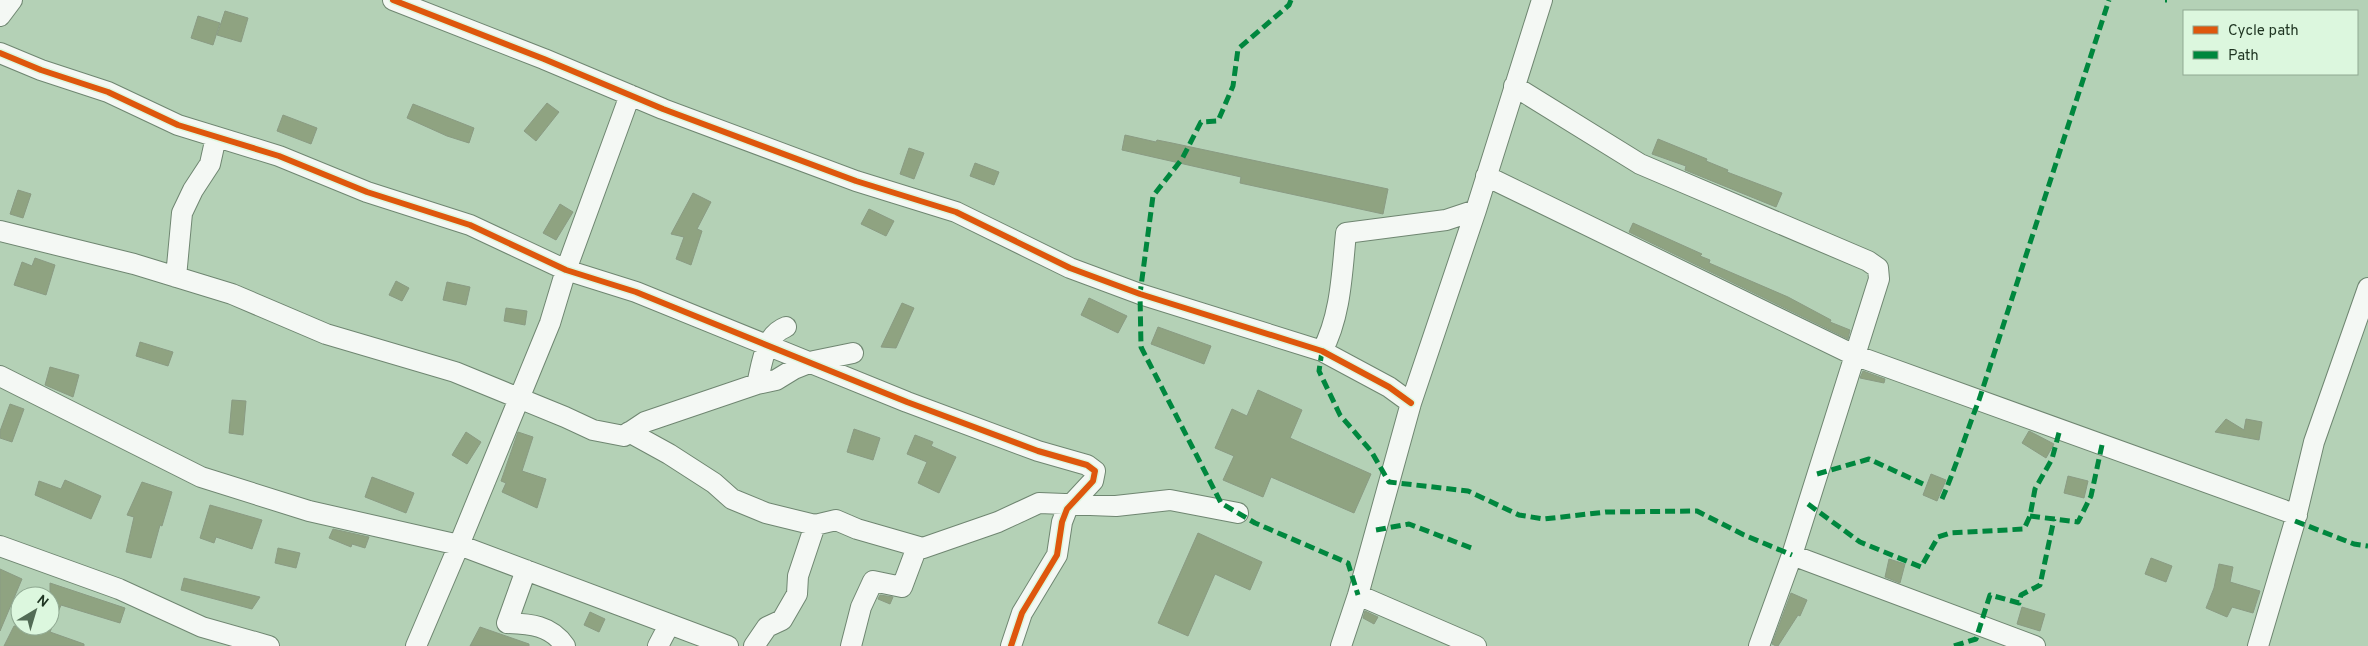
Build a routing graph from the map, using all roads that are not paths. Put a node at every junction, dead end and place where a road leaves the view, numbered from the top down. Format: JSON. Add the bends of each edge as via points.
{"nodes":[{"id":1,"x":12,"y":0,"type":"edge"},
{"id":2,"x":393,"y":0,"type":"edge"},
{"id":3,"x":1542,"y":0,"type":"edge"},
{"id":4,"x":0,"y":16,"type":"edge"},
{"id":5,"x":0,"y":53,"type":"edge"},
{"id":6,"x":1514,"y":86,"type":"junction"},
{"id":7,"x":630,"y":95,"type":"junction"},
{"id":8,"x":216,"y":137,"type":"junction"},
{"id":9,"x":1486,"y":176,"type":"junction"},
{"id":10,"x":1476,"y":210,"type":"junction"},
{"id":11,"x":0,"y":231,"type":"edge"},
{"id":12,"x":566,"y":270,"type":"junction"},
{"id":13,"x":176,"y":276,"type":"junction"},
{"id":14,"x":2368,"y":288,"type":"edge"},
{"id":15,"x":786,"y":327,"type":"dead end"},
{"id":16,"x":767,"y":347,"type":"junction"},
{"id":17,"x":1322,"y":352,"type":"junction"},
{"id":18,"x":853,"y":353,"type":"dead end"},
{"id":19,"x":1854,"y":355,"type":"junction"},
{"id":20,"x":809,"y":363,"type":"junction"},
{"id":21,"x":0,"y":376,"type":"edge"},
{"id":22,"x":757,"y":384,"type":"junction"},
{"id":23,"x":519,"y":398,"type":"junction"},
{"id":24,"x":1411,"y":403,"type":"junction"},
{"id":25,"x":629,"y":432,"type":"junction"},
{"id":26,"x":1070,"y":505,"type":"junction"},
{"id":27,"x":1238,"y":513,"type":"dead end"},
{"id":28,"x":2297,"y":515,"type":"junction"},
{"id":29,"x":815,"y":525,"type":"junction"},
{"id":30,"x":459,"y":545,"type":"junction"},
{"id":31,"x":0,"y":546,"type":"edge"},
{"id":32,"x":918,"y":547,"type":"junction"},
{"id":33,"x":1792,"y":555,"type":"junction"},
{"id":34,"x":526,"y":570,"type":"junction"},
{"id":35,"x":1358,"y":595,"type":"junction"},
{"id":36,"x":669,"y":625,"type":"junction"},
{"id":37,"x":269,"y":646,"type":"edge"},
{"id":38,"x":416,"y":646,"type":"edge"},
{"id":39,"x":565,"y":646,"type":"edge"},
{"id":40,"x":658,"y":646,"type":"edge"},
{"id":41,"x":728,"y":646,"type":"edge"},
{"id":42,"x":754,"y":646,"type":"edge"},
{"id":43,"x":852,"y":646,"type":"edge"},
{"id":44,"x":1011,"y":646,"type":"edge"},
{"id":45,"x":1341,"y":646,"type":"edge"},
{"id":46,"x":1476,"y":646,"type":"edge"},
{"id":47,"x":1759,"y":646,"type":"edge"},
{"id":48,"x":2035,"y":646,"type":"edge"},
{"id":49,"x":2258,"y":646,"type":"edge"}],
"edges":[{"from":1,"to":4,"type":"street"},
{"from":2,"to":7,"type":"street"},
{"from":3,"to":6,"type":"street"},
{"from":5,"to":8,"type":"street","via":[[108,92],[178,125]]},
{"from":6,"to":9,"type":"street"},
{"from":6,"to":19,"type":"street","via":[[1640,164],[1878,268],[1879,280]]},
{"from":7,"to":12,"type":"street"},
{"from":7,"to":17,"type":"street","via":[[856,181],[956,212],[1070,268],[1140,294]]},
{"from":8,"to":12,"type":"street","via":[[279,156],[367,192],[470,225]]},
{"from":8,"to":13,"type":"street","via":[[210,164],[182,213]]},
{"from":9,"to":10,"type":"street"},
{"from":9,"to":19,"type":"street"},
{"from":10,"to":17,"type":"street","via":[[1446,220],[1346,233],[1339,299],[1330,337]]},
{"from":10,"to":24,"type":"street"},
{"from":11,"to":13,"type":"street"},
{"from":12,"to":16,"type":"street","via":[[636,292]]},
{"from":12,"to":23,"type":"street","via":[[550,323]]},
{"from":13,"to":23,"type":"street","via":[[232,294],[326,334],[455,372]]},
{"from":14,"to":28,"type":"street","via":[[2314,442]]},
{"from":15,"to":16,"type":"street","via":[[777,330]]},
{"from":16,"to":20,"type":"street"},
{"from":16,"to":22,"type":"street"},
{"from":17,"to":24,"type":"street","via":[[1389,387]]},
{"from":18,"to":20,"type":"street"},
{"from":19,"to":28,"type":"street"},
{"from":19,"to":33,"type":"street"},
{"from":20,"to":22,"type":"street","via":[[776,380]]},
{"from":20,"to":26,"type":"street","via":[[1019,444],[1087,465],[1095,471],[1093,481]]},
{"from":21,"to":30,"type":"street","via":[[201,477],[309,511]]},
{"from":22,"to":25,"type":"street","via":[[645,422]]},
{"from":23,"to":25,"type":"street","via":[[593,430],[624,436]]},
{"from":23,"to":30,"type":"street"},
{"from":24,"to":35,"type":"street"},
{"from":25,"to":29,"type":"street","via":[[714,482],[732,499],[766,513]]},
{"from":26,"to":27,"type":"street","via":[[1116,506],[1170,500]]},
{"from":26,"to":32,"type":"street","via":[[1039,503],[998,522]]},
{"from":26,"to":44,"type":"street","via":[[1062,522],[1057,556],[1022,613]]},
{"from":28,"to":49,"type":"street"},
{"from":29,"to":32,"type":"street","via":[[836,520]]},
{"from":29,"to":42,"type":"street","via":[[798,576],[797,594],[782,620],[767,627]]},
{"from":30,"to":34,"type":"street"},
{"from":30,"to":38,"type":"street"},
{"from":31,"to":37,"type":"street","via":[[119,589],[202,627]]},
{"from":32,"to":43,"type":"street","via":[[902,587],[873,581],[861,607]]},
{"from":33,"to":47,"type":"street"},
{"from":33,"to":48,"type":"street"},
{"from":34,"to":36,"type":"street"},
{"from":34,"to":39,"type":"street","via":[[507,623],[538,625],[560,638]]},
{"from":35,"to":45,"type":"street"},
{"from":35,"to":46,"type":"street"},
{"from":36,"to":40,"type":"street"},
{"from":36,"to":41,"type":"street"}]}
